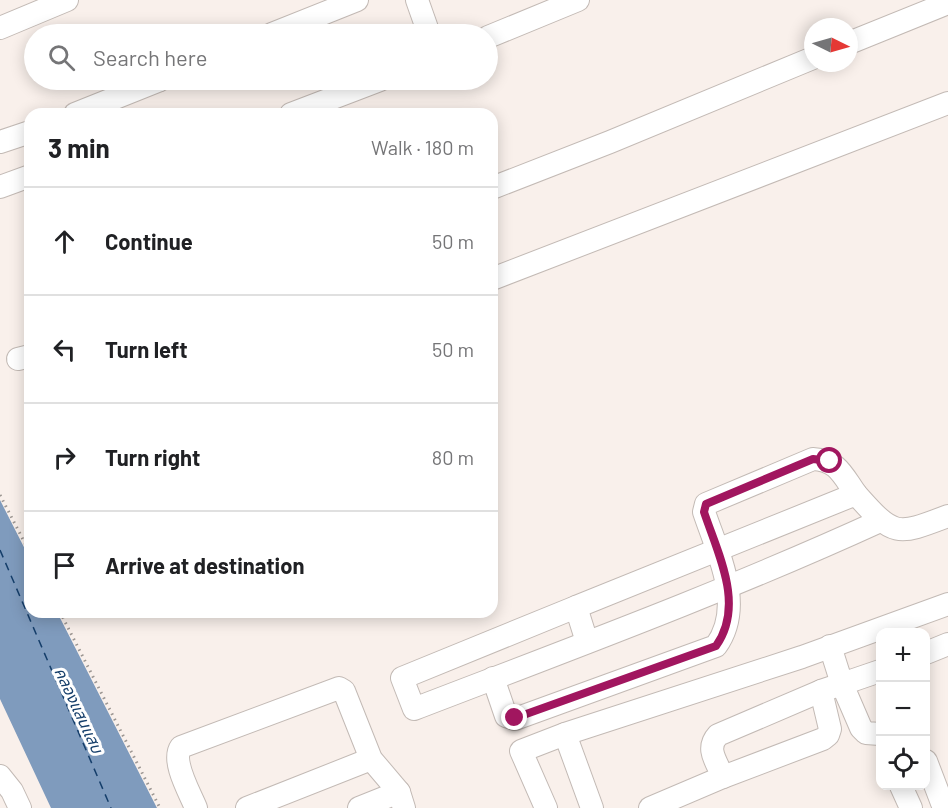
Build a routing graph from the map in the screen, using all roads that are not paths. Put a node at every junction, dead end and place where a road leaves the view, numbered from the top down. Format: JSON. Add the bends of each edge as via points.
{"nodes":[{"id":1,"x":66,"y":0,"type":"edge"},
{"id":2,"x":357,"y":0,"type":"edge"},
{"id":3,"x":417,"y":0,"type":"edge"},
{"id":4,"x":578,"y":0,"type":"edge"},
{"id":5,"x":948,"y":3,"type":"edge"},
{"id":6,"x":297,"y":24,"type":"edge"},
{"id":7,"x":425,"y":24,"type":"edge"},
{"id":8,"x":0,"y":28,"type":"edge"},
{"id":9,"x":498,"y":33,"type":"edge"},
{"id":10,"x":858,"y":39,"type":"edge"},
{"id":11,"x":804,"y":62,"type":"edge"},
{"id":12,"x":135,"y":90,"type":"edge"},
{"id":13,"x":354,"y":90,"type":"edge"},
{"id":14,"x":948,"y":103,"type":"edge"},
{"id":15,"x":90,"y":108,"type":"edge"},
{"id":16,"x":307,"y":108,"type":"edge"},
{"id":17,"x":24,"y":134,"type":"edge"},
{"id":18,"x":0,"y":142,"type":"edge"},
{"id":19,"x":24,"y":178,"type":"edge"},
{"id":20,"x":498,"y":186,"type":"edge"},
{"id":21,"x":0,"y":188,"type":"edge"},
{"id":22,"x":498,"y":277,"type":"edge"},
{"id":23,"x":856,"y":495,"type":"junction"},
{"id":24,"x":948,"y":516,"type":"edge"},
{"id":25,"x":880,"y":521,"type":"junction"},
{"id":26,"x":717,"y":549,"type":"junction"},
{"id":27,"x":728,"y":585,"type":"junction"},
{"id":28,"x":948,"y":604,"type":"edge"},
{"id":29,"x":576,"y":607,"type":"junction"},
{"id":30,"x":587,"y":642,"type":"junction"},
{"id":31,"x":948,"y":644,"type":"edge"},
{"id":32,"x":830,"y":646,"type":"junction"},
{"id":33,"x":930,"y":651,"type":"edge"},
{"id":34,"x":876,"y":672,"type":"edge"},
{"id":35,"x":493,"y":678,"type":"junction"},
{"id":36,"x":831,"y":688,"type":"junction"},
{"id":37,"x":565,"y":734,"type":"junction"},
{"id":38,"x":876,"y":734,"type":"edge"},
{"id":39,"x":371,"y":759,"type":"junction"},
{"id":40,"x":930,"y":772,"type":"edge"},
{"id":41,"x":0,"y":776,"type":"edge"},
{"id":42,"x":723,"y":777,"type":"junction"},
{"id":43,"x":903,"y":790,"type":"edge"},
{"id":44,"x":402,"y":800,"type":"edge"},
{"id":45,"x":20,"y":808,"type":"edge"},
{"id":46,"x":196,"y":808,"type":"edge"},
{"id":47,"x":247,"y":808,"type":"edge"},
{"id":48,"x":359,"y":808,"type":"edge"},
{"id":49,"x":546,"y":808,"type":"edge"},
{"id":50,"x":592,"y":808,"type":"edge"},
{"id":51,"x":650,"y":808,"type":"edge"},
{"id":52,"x":911,"y":808,"type":"edge"},
{"id":53,"x":946,"y":808,"type":"edge"}],
"edges":[{"from":1,"to":8,"type":"street"},
{"from":2,"to":6,"type":"street"},
{"from":3,"to":7,"type":"street"},
{"from":4,"to":9,"type":"street"},
{"from":5,"to":10,"type":"street"},
{"from":11,"to":20,"type":"street"},
{"from":12,"to":15,"type":"street"},
{"from":13,"to":16,"type":"street"},
{"from":14,"to":22,"type":"street"},
{"from":17,"to":18,"type":"street"},
{"from":19,"to":21,"type":"street"},
{"from":23,"to":25,"type":"street"},
{"from":23,"to":26,"type":"street"},
{"from":23,"to":26,"type":"street","via":[[835,465],[813,459],[706,504],[704,512]]},
{"from":24,"to":25,"type":"street","via":[[912,530],[890,527]]},
{"from":25,"to":27,"type":"street"},
{"from":26,"to":27,"type":"street"},
{"from":26,"to":29,"type":"street"},
{"from":27,"to":30,"type":"street"},
{"from":27,"to":35,"type":"street","via":[[726,627],[716,646],[515,718],[506,716]]},
{"from":28,"to":32,"type":"street"},
{"from":29,"to":30,"type":"street"},
{"from":29,"to":35,"type":"street","via":[[402,678],[414,708]]},
{"from":30,"to":35,"type":"street"},
{"from":31,"to":33,"type":"street"},
{"from":32,"to":36,"type":"street"},
{"from":32,"to":37,"type":"street"},
{"from":34,"to":36,"type":"street"},
{"from":36,"to":38,"type":"street","via":[[861,728]]},
{"from":36,"to":42,"type":"street","via":[[828,735]]},
{"from":36,"to":42,"type":"street","via":[[718,735],[711,748]]},
{"from":37,"to":49,"type":"street","via":[[521,750]]},
{"from":37,"to":50,"type":"street"},
{"from":39,"to":44,"type":"street"},
{"from":39,"to":46,"type":"street","via":[[344,692],[334,689],[181,747],[176,757]]},
{"from":39,"to":47,"type":"street"},
{"from":40,"to":53,"type":"street"},
{"from":41,"to":45,"type":"street"},
{"from":42,"to":51,"type":"street"},
{"from":43,"to":52,"type":"street"},
{"from":44,"to":48,"type":"street"}]}
